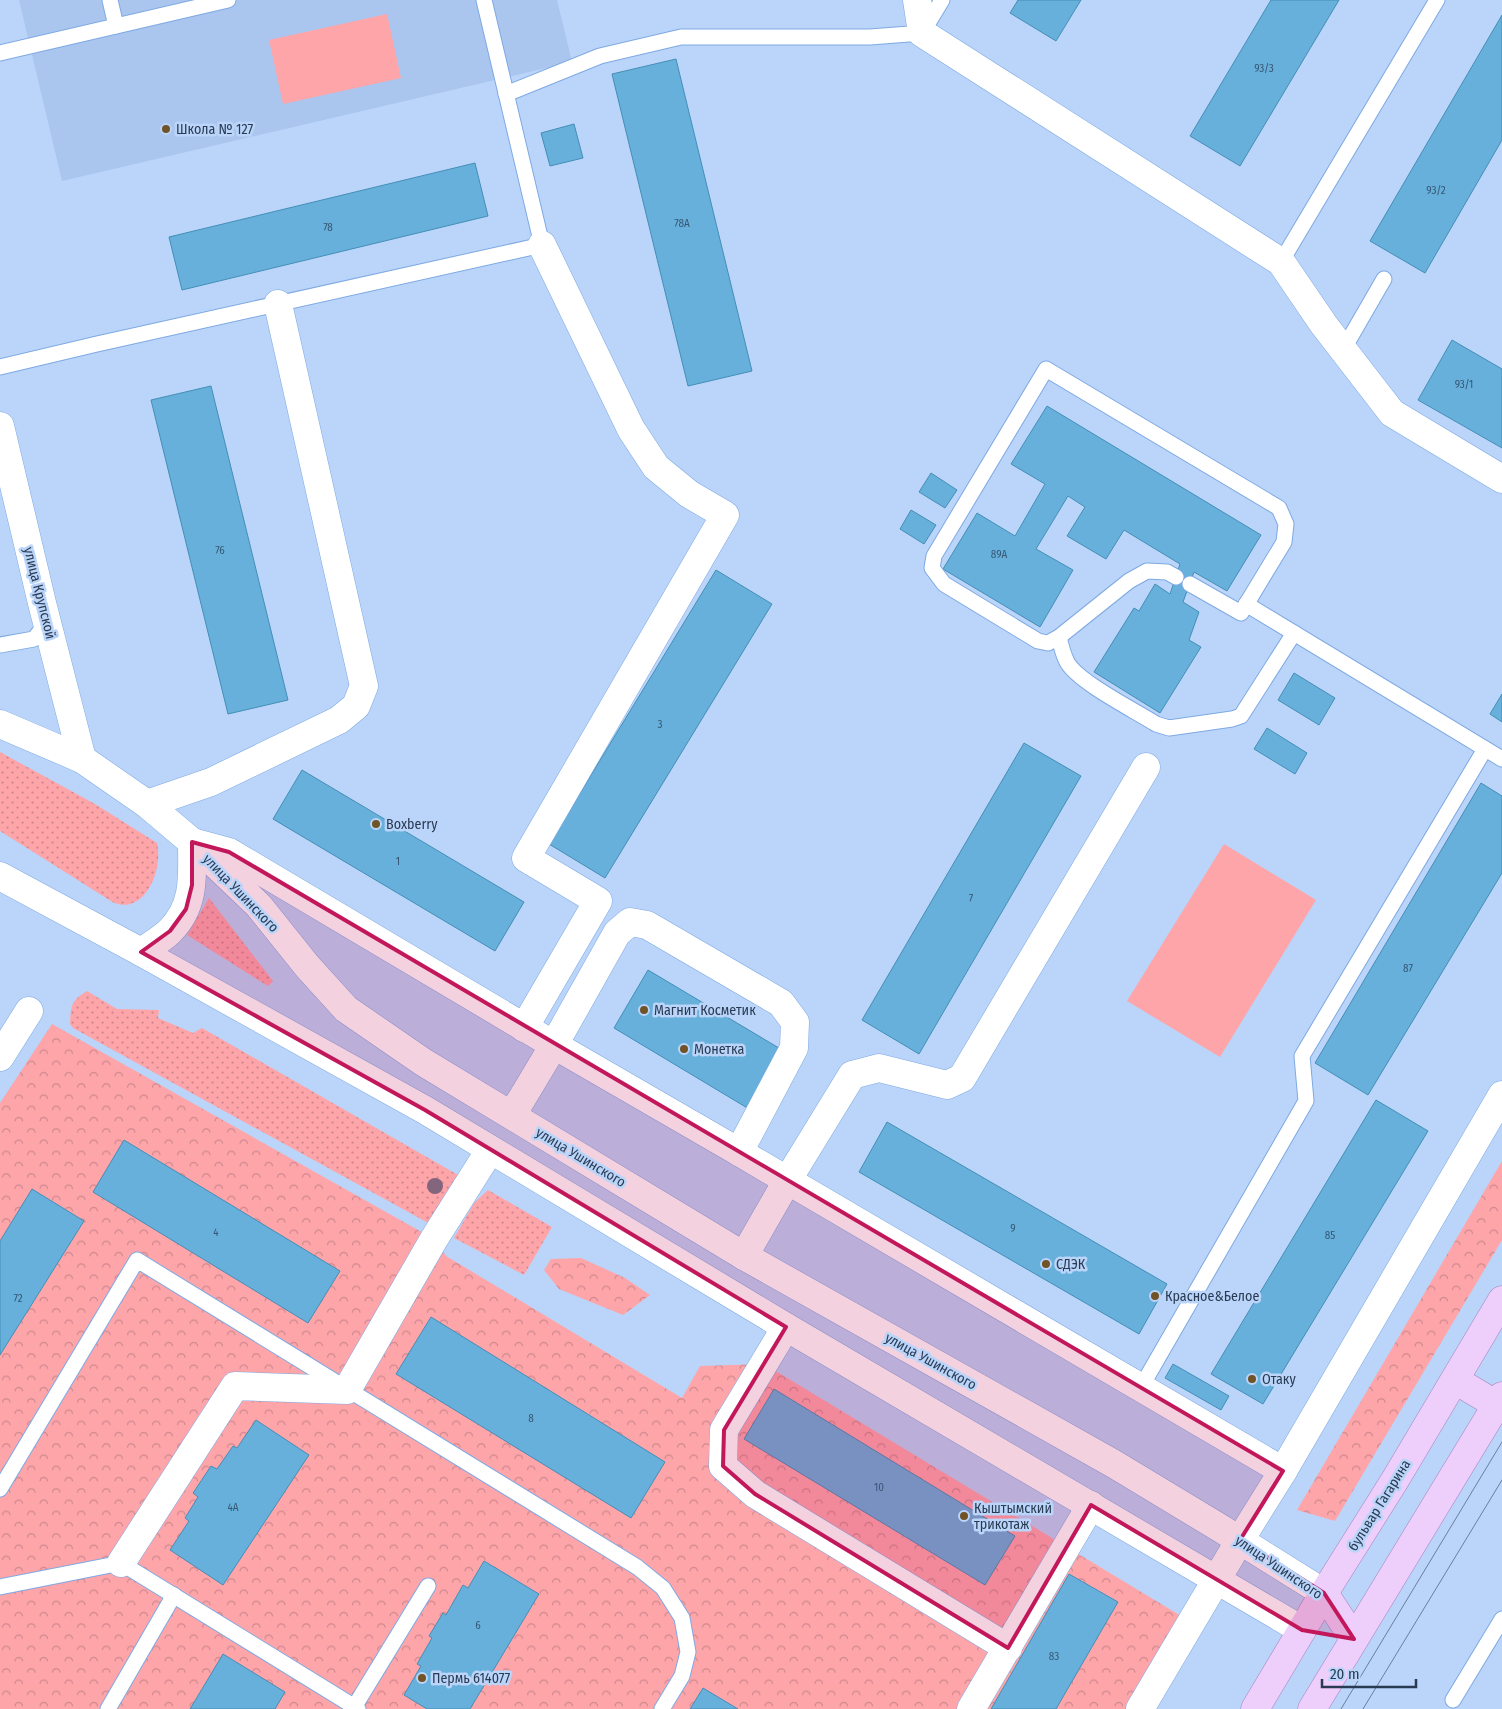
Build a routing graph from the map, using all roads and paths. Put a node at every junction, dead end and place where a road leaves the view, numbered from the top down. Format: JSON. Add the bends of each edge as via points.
{"nodes":[{"id":1,"x":110,"y":0,"type":"edge"},
{"id":2,"x":228,"y":0,"type":"edge"},
{"id":3,"x":484,"y":0,"type":"edge"},
{"id":4,"x":917,"y":0,"type":"edge"},
{"id":5,"x":942,"y":0,"type":"edge"},
{"id":6,"x":1437,"y":0,"type":"edge"},
{"id":7,"x":116,"y":26,"type":"junction"},
{"id":8,"x":922,"y":33,"type":"junction"},
{"id":9,"x":0,"y":54,"type":"edge"},
{"id":10,"x":506,"y":94,"type":"junction"},
{"id":11,"x":542,"y":245,"type":"junction"},
{"id":12,"x":1281,"y":262,"type":"junction"},
{"id":13,"x":1384,"y":279,"type":"dead end"},
{"id":14,"x":278,"y":304,"type":"junction"},
{"id":15,"x":1343,"y":350,"type":"junction"},
{"id":16,"x":0,"y":367,"type":"edge"},
{"id":17,"x":0,"y":426,"type":"edge"},
{"id":18,"x":1502,"y":479,"type":"edge"},
{"id":19,"x":1176,"y":577,"type":"dead end"},
{"id":20,"x":1190,"y":584,"type":"dead end"},
{"id":21,"x":1246,"y":604,"type":"junction"},
{"id":22,"x":48,"y":621,"type":"junction"},
{"id":23,"x":1294,"y":633,"type":"junction"},
{"id":24,"x":1059,"y":637,"type":"junction"},
{"id":25,"x":0,"y":646,"type":"edge"},
{"id":26,"x":0,"y":724,"type":"edge"},
{"id":27,"x":1485,"y":749,"type":"junction"},
{"id":28,"x":82,"y":759,"type":"junction"},
{"id":29,"x":1502,"y":759,"type":"edge"},
{"id":30,"x":1146,"y":767,"type":"dead end"},
{"id":31,"x":147,"y":804,"type":"junction"},
{"id":32,"x":192,"y":842,"type":"junction"},
{"id":33,"x":0,"y":876,"type":"edge"},
{"id":34,"x":141,"y":952,"type":"junction"},
{"id":35,"x":29,"y":1011,"type":"dead end"},
{"id":36,"x":524,"y":1028,"type":"junction"},
{"id":37,"x":554,"y":1045,"type":"junction"},
{"id":38,"x":0,"y":1057,"type":"edge"},
{"id":39,"x":1502,"y":1095,"type":"edge"},
{"id":40,"x":512,"y":1115,"type":"junction"},
{"id":41,"x":490,"y":1150,"type":"junction"},
{"id":42,"x":739,"y":1152,"type":"junction"},
{"id":43,"x":787,"y":1180,"type":"junction"},
{"id":44,"x":744,"y":1256,"type":"junction"},
{"id":45,"x":725,"y":1290,"type":"junction"},
{"id":46,"x":1502,"y":1300,"type":"edge"},
{"id":47,"x":786,"y":1327,"type":"junction"},
{"id":48,"x":1455,"y":1380,"type":"junction"},
{"id":49,"x":1140,"y":1389,"type":"junction"},
{"id":50,"x":347,"y":1390,"type":"junction"},
{"id":51,"x":1500,"y":1403,"type":"edge"},
{"id":52,"x":1283,"y":1471,"type":"junction"},
{"id":53,"x":0,"y":1489,"type":"edge"},
{"id":54,"x":1091,"y":1505,"type":"junction"},
{"id":55,"x":1240,"y":1540,"type":"junction"},
{"id":56,"x":121,"y":1563,"type":"junction"},
{"id":57,"x":1217,"y":1579,"type":"junction"},
{"id":58,"x":428,"y":1586,"type":"dead end"},
{"id":59,"x":0,"y":1587,"type":"edge"},
{"id":60,"x":1324,"y":1593,"type":"junction"},
{"id":61,"x":174,"y":1596,"type":"junction"},
{"id":62,"x":1502,"y":1619,"type":"edge"},
{"id":63,"x":1302,"y":1630,"type":"junction"},
{"id":64,"x":1354,"y":1639,"type":"junction"},
{"id":65,"x":1008,"y":1648,"type":"junction"},
{"id":66,"x":1454,"y":1700,"type":"dead end"},
{"id":67,"x":355,"y":1708,"type":"edge"},
{"id":68,"x":108,"y":1709,"type":"edge"},
{"id":69,"x":662,"y":1709,"type":"edge"},
{"id":70,"x":971,"y":1709,"type":"edge"},
{"id":71,"x":1140,"y":1709,"type":"edge"},
{"id":72,"x":1256,"y":1709,"type":"edge"},
{"id":73,"x":1312,"y":1709,"type":"edge"}],
"edges":[{"from":1,"to":7,"type":"lane"},
{"from":2,"to":7,"type":"lane"},
{"from":3,"to":10,"type":"lane"},
{"from":4,"to":8,"type":"street"},
{"from":5,"to":8,"type":"lane"},
{"from":6,"to":12,"type":"lane"},
{"from":7,"to":9,"type":"lane"},
{"from":8,"to":10,"type":"lane","via":[[870,37],[681,37],[600,56]]},
{"from":8,"to":12,"type":"street"},
{"from":10,"to":11,"type":"lane"},
{"from":11,"to":14,"type":"lane"},
{"from":11,"to":36,"type":"street","via":[[631,429],[656,467],[689,494],[725,515],[526,858],[598,900]]},
{"from":12,"to":15,"type":"street"},
{"from":13,"to":15,"type":"lane"},
{"from":14,"to":16,"type":"lane"},
{"from":14,"to":31,"type":"street","via":[[364,686],[356,706],[340,720],[211,782]]},
{"from":15,"to":18,"type":"street","via":[[1392,413]]},
{"from":17,"to":22,"type":"street","name":"улица Крупской"},
{"from":19,"to":24,"type":"lane","via":[[1167,572],[1147,572],[1129,581]]},
{"from":20,"to":21,"type":"lane","via":[[1241,613]]},
{"from":21,"to":23,"type":"lane"},
{"from":21,"to":24,"type":"lane","via":[[1284,542],[1286,524],[1279,508],[1046,369],[934,556],[932,568],[944,584],[1038,641],[1048,643]]},
{"from":22,"to":25,"type":"lane","via":[[34,639]]},
{"from":22,"to":28,"type":"street","name":"улица Крупской"},
{"from":23,"to":24,"type":"lane","via":[[1241,716],[1169,728],[1156,724],[1078,676],[1068,663]]},
{"from":23,"to":27,"type":"lane"},
{"from":26,"to":28,"type":"street","name":"улица Ушинского"},
{"from":27,"to":29,"type":"lane"},
{"from":27,"to":49,"type":"lane","via":[[1302,1056],[1306,1101]]},
{"from":28,"to":31,"type":"street","name":"улица Ушинского"},
{"from":30,"to":43,"type":"street","via":[[962,1078],[947,1085],[879,1068],[852,1076]]},
{"from":31,"to":32,"type":"street","name":"улица Ушинского"},
{"from":32,"to":34,"type":"street","via":[[192,886],[186,909],[170,931]]},
{"from":32,"to":36,"type":"street","via":[[229,852]]},
{"from":32,"to":40,"type":"street","name":"улица Ушинского","via":[[259,906],[346,1008],[423,1062]]},
{"from":33,"to":34,"type":"street"},
{"from":34,"to":41,"type":"street","via":[[425,1110]]},
{"from":35,"to":38,"type":"street"},
{"from":36,"to":37,"type":"street"},
{"from":37,"to":40,"type":"street"},
{"from":37,"to":42,"type":"street"},
{"from":37,"to":42,"type":"street","via":[[617,933],[630,922],[647,925],[781,1003],[795,1022],[794,1048]]},
{"from":39,"to":52,"type":"street"},
{"from":40,"to":41,"type":"street"},
{"from":40,"to":44,"type":"street","name":"улица Ушинского"},
{"from":41,"to":45,"type":"street"},
{"from":41,"to":50,"type":"street","via":[[434,1239]]},
{"from":42,"to":43,"type":"street"},
{"from":43,"to":44,"type":"street"},
{"from":43,"to":49,"type":"street"},
{"from":44,"to":45,"type":"street"},
{"from":44,"to":55,"type":"street","name":"улица Ушинского","via":[[1114,1464]]},
{"from":45,"to":47,"type":"street"},
{"from":46,"to":48,"type":"main road","name":"бульвар Гагарина"},
{"from":47,"to":54,"type":"street"},
{"from":47,"to":65,"type":"street","via":[[724,1430],[723,1466],[755,1494]]},
{"from":48,"to":51,"type":"main road"},
{"from":48,"to":60,"type":"main road","name":"бульвар Гагарина"},
{"from":49,"to":52,"type":"street"},
{"from":50,"to":53,"type":"lane","via":[[137,1260]]},
{"from":50,"to":56,"type":"street","via":[[235,1386]]},
{"from":50,"to":69,"type":"lane","via":[[637,1567],[663,1588],[682,1618],[688,1652],[682,1676]]},
{"from":51,"to":64,"type":"main road"},
{"from":52,"to":55,"type":"street"},
{"from":54,"to":57,"type":"street"},
{"from":54,"to":65,"type":"street"},
{"from":55,"to":57,"type":"street"},
{"from":55,"to":60,"type":"street","name":"улица Ушинского"},
{"from":56,"to":59,"type":"lane"},
{"from":56,"to":61,"type":"lane"},
{"from":57,"to":63,"type":"street"},
{"from":57,"to":71,"type":"street"},
{"from":58,"to":67,"type":"lane"},
{"from":60,"to":63,"type":"main road","name":"бульвар Гагарина"},
{"from":60,"to":64,"type":"main road","name":"улица Ушинского"},
{"from":61,"to":67,"type":"lane"},
{"from":61,"to":68,"type":"lane"},
{"from":62,"to":66,"type":"lane"},
{"from":63,"to":64,"type":"main road"},
{"from":63,"to":72,"type":"main road","name":"бульвар Гагарина"},
{"from":64,"to":73,"type":"main road"},
{"from":65,"to":70,"type":"street"}]}
